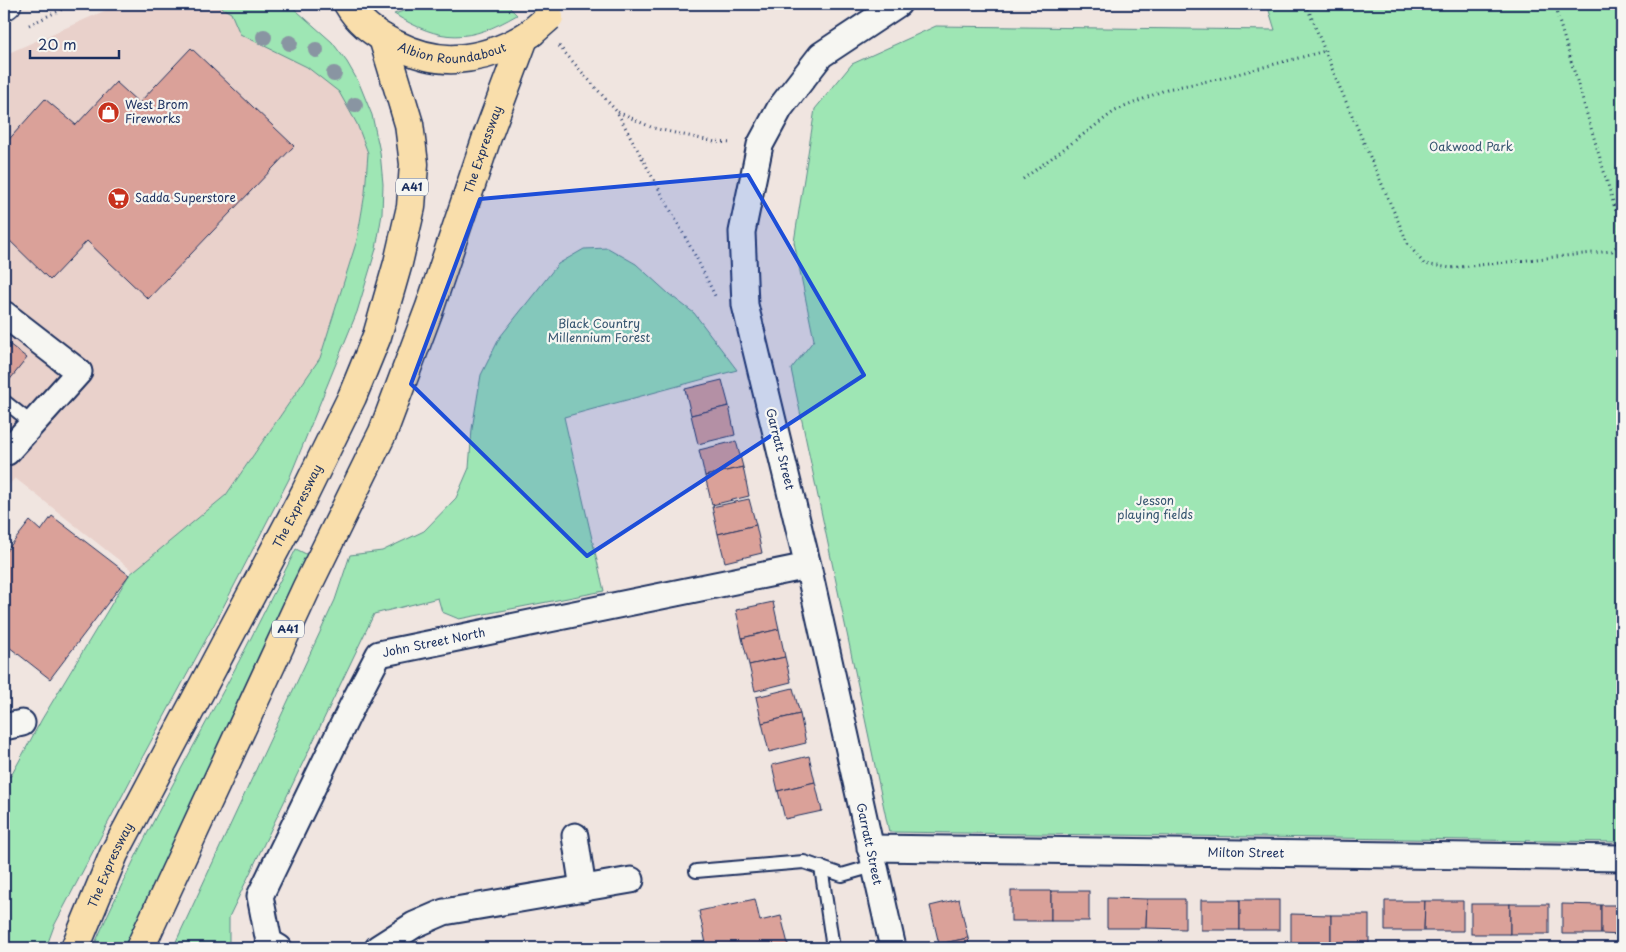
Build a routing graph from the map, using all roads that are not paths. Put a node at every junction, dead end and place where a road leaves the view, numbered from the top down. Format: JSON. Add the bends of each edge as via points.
{"nodes":[{"id":1,"x":7,"y":4,"type":"edge"},
{"id":2,"x":898,"y":4,"type":"edge"},
{"id":3,"x":4,"y":6,"type":"edge"},
{"id":4,"x":347,"y":6,"type":"edge"},
{"id":5,"x":541,"y":23,"type":"edge"},
{"id":6,"x":383,"y":38,"type":"junction"},
{"id":7,"x":4,"y":314,"type":"edge"},
{"id":8,"x":4,"y":401,"type":"edge"},
{"id":9,"x":32,"y":424,"type":"junction"},
{"id":10,"x":7,"y":452,"type":"dead end"},
{"id":11,"x":808,"y":566,"type":"junction"},
{"id":12,"x":574,"y":836,"type":"dead end"},
{"id":13,"x":872,"y":857,"type":"junction"},
{"id":14,"x":1622,"y":858,"type":"edge"},
{"id":15,"x":821,"y":868,"type":"junction"},
{"id":16,"x":696,"y":871,"type":"dead end"},
{"id":17,"x":631,"y":880,"type":"dead end"},
{"id":18,"x":583,"y":888,"type":"junction"},
{"id":19,"x":76,"y":948,"type":"edge"},
{"id":20,"x":140,"y":948,"type":"edge"},
{"id":21,"x":279,"y":948,"type":"edge"},
{"id":22,"x":378,"y":948,"type":"edge"},
{"id":23,"x":833,"y":948,"type":"edge"},
{"id":24,"x":893,"y":948,"type":"edge"}],
"edges":[{"from":1,"to":3,"type":"street"},
{"from":2,"to":11,"type":"street","name":"Garratt Street","via":[[821,55],[780,108],[760,145],[742,232],[745,305]]},
{"from":4,"to":6,"type":"highway","name":"Albion Roundabout","number":"A41"},
{"from":5,"to":6,"type":"highway","name":"Albion Roundabout","number":"A41","via":[[498,51],[455,59],[421,55]]},
{"from":5,"to":20,"type":"highway","name":"The Expressway","number":"A41","via":[[486,137],[430,307],[383,432]]},
{"from":6,"to":19,"type":"highway","name":"The Expressway","number":"A41","via":[[409,124],[414,164],[411,208],[377,336],[352,397],[305,493],[114,854]]},
{"from":7,"to":9,"type":"street","via":[[79,372]]},
{"from":8,"to":9,"type":"lane"},
{"from":9,"to":10,"type":"street"},
{"from":11,"to":13,"type":"street","name":"Garratt Street"},
{"from":11,"to":21,"type":"street","name":"John Street North","via":[[379,654],[260,896],[269,942]]},
{"from":12,"to":18,"type":"street"},
{"from":13,"to":14,"type":"street","name":"Milton Street"},
{"from":13,"to":15,"type":"lane","via":[[842,875]]},
{"from":13,"to":24,"type":"street","name":"Garratt Street"},
{"from":15,"to":16,"type":"lane","via":[[804,862]]},
{"from":15,"to":23,"type":"lane"},
{"from":17,"to":18,"type":"street"},
{"from":18,"to":22,"type":"street","via":[[444,912],[414,925]]}]}
